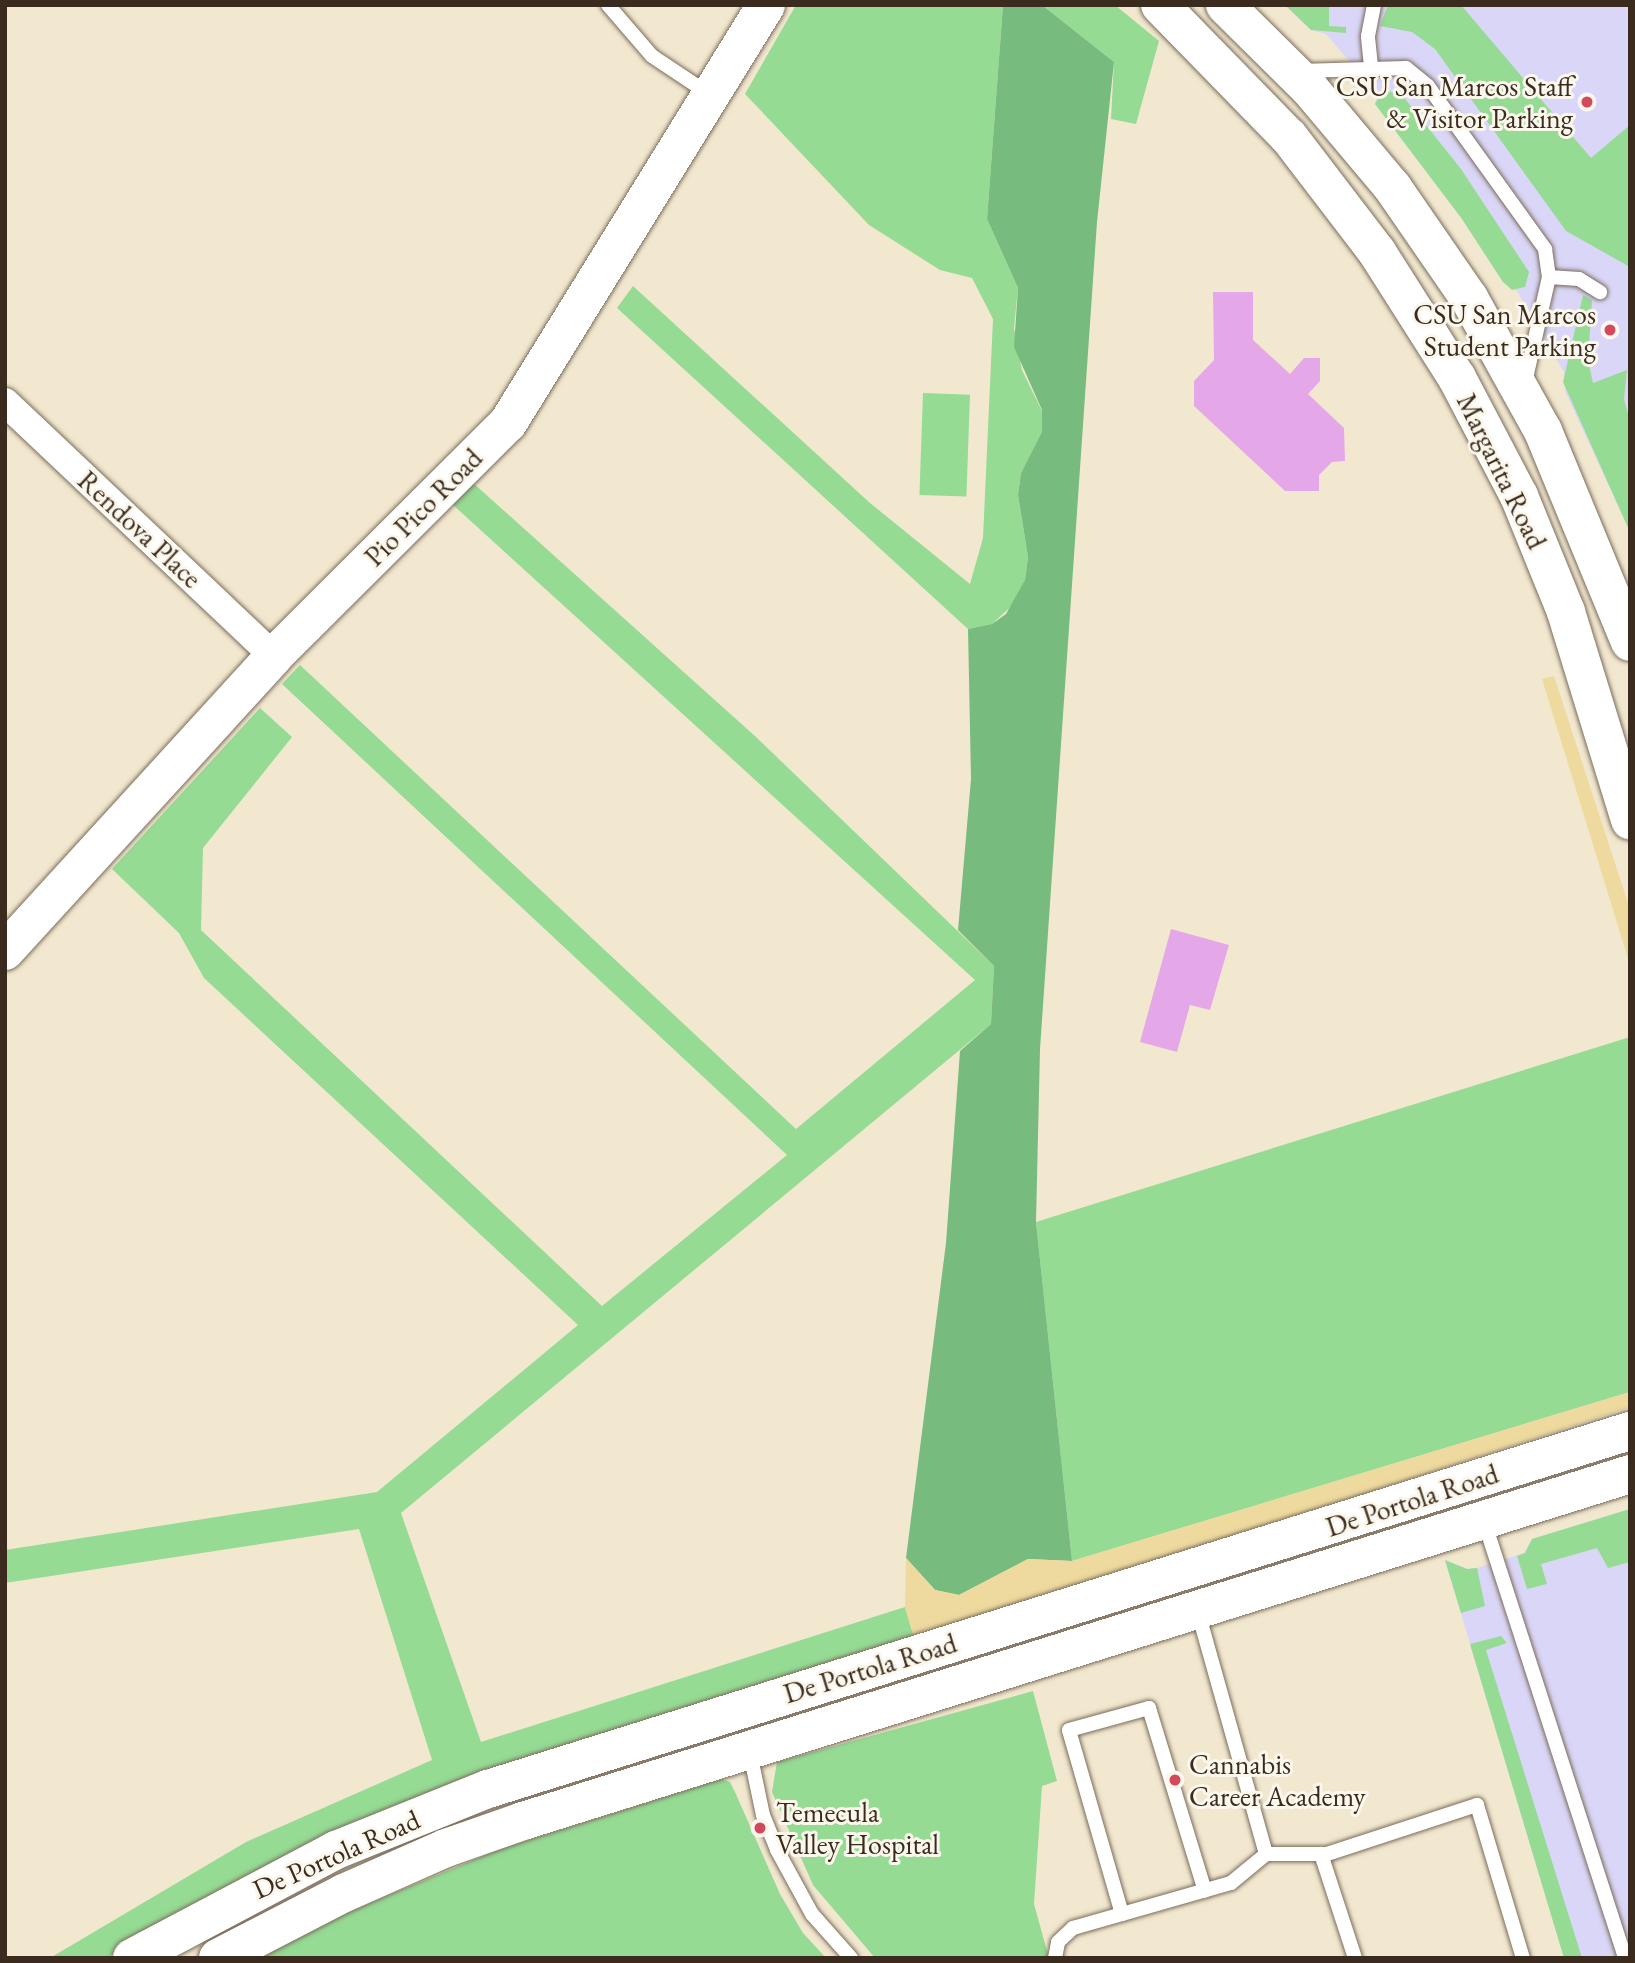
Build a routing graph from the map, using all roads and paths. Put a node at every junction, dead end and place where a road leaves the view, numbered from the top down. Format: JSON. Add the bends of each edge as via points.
{"nodes":[{"id":1,"x":608,"y":5,"type":"edge"},
{"id":2,"x":765,"y":5,"type":"edge"},
{"id":3,"x":1160,"y":5,"type":"edge"},
{"id":4,"x":1225,"y":5,"type":"edge"},
{"id":5,"x":1374,"y":5,"type":"edge"},
{"id":6,"x":1371,"y":66,"type":"junction"},
{"id":7,"x":1293,"y":72,"type":"junction"},
{"id":8,"x":710,"y":95,"type":"junction"},
{"id":9,"x":1549,"y":277,"type":"junction"},
{"id":10,"x":1600,"y":292,"type":"dead end"},
{"id":11,"x":1522,"y":394,"type":"junction"},
{"id":12,"x":5,"y":402,"type":"edge"},
{"id":13,"x":1518,"y":495,"type":"junction"},
{"id":14,"x":1630,"y":643,"type":"edge"},
{"id":15,"x":274,"y":656,"type":"junction"},
{"id":16,"x":1630,"y":820,"type":"edge"},
{"id":17,"x":5,"y":951,"type":"edge"},
{"id":18,"x":1630,"y":1432,"type":"edge"},
{"id":19,"x":1630,"y":1474,"type":"edge"},
{"id":20,"x":1483,"y":1519,"type":"junction"},
{"id":21,"x":1069,"y":1608,"type":"junction"},
{"id":22,"x":1198,"y":1611,"type":"junction"},
{"id":23,"x":749,"y":1747,"type":"junction"},
{"id":24,"x":1266,"y":1854,"type":"junction"},
{"id":25,"x":1321,"y":1854,"type":"junction"},
{"id":26,"x":1205,"y":1891,"type":"junction"},
{"id":27,"x":1122,"y":1914,"type":"junction"},
{"id":28,"x":132,"y":1958,"type":"edge"},
{"id":29,"x":218,"y":1958,"type":"edge"},
{"id":30,"x":851,"y":1958,"type":"edge"},
{"id":31,"x":1055,"y":1958,"type":"edge"},
{"id":32,"x":1355,"y":1958,"type":"edge"},
{"id":33,"x":1523,"y":1958,"type":"edge"},
{"id":34,"x":1625,"y":1958,"type":"edge"}],
"edges":[{"from":1,"to":8,"type":"lane","via":[[652,56]]},
{"from":2,"to":8,"type":"main road","name":"Pio Pico Road"},
{"from":3,"to":13,"type":"main road","name":"Margarita Road","via":[[1289,137],[1377,252],[1457,378]]},
{"from":4,"to":7,"type":"main road","name":"Margarita Road"},
{"from":5,"to":6,"type":"lane","via":[[1368,36]]},
{"from":6,"to":7,"type":"lane"},
{"from":6,"to":9,"type":"lane","via":[[1406,68],[1428,86],[1545,249]]},
{"from":7,"to":11,"type":"main road","name":"Margarita Road","via":[[1393,188],[1469,298]]},
{"from":8,"to":15,"type":"main road","name":"Pio Pico Road","via":[[508,423]]},
{"from":9,"to":10,"type":"lane","via":[[1579,279]]},
{"from":9,"to":11,"type":"lane"},
{"from":11,"to":14,"type":"main road","name":"Margarita Road","via":[[1543,431]]},
{"from":12,"to":15,"type":"street","name":"Rendova Place"},
{"from":13,"to":14,"type":"main road","via":[[1563,544],[1595,626],[1612,642]]},
{"from":13,"to":16,"type":"main road","name":"Margarita Road","via":[[1566,612]]},
{"from":15,"to":17,"type":"main road","name":"Pio Pico Road"},
{"from":18,"to":21,"type":"main road","name":"De Portola Road"},
{"from":19,"to":20,"type":"main road","name":"De Portola Road"},
{"from":20,"to":22,"type":"main road","name":"De Portola Road"},
{"from":20,"to":34,"type":"lane"},
{"from":21,"to":23,"type":"main road","via":[[1047,1627],[1009,1642],[768,1715],[754,1730]]},
{"from":21,"to":28,"type":"main road","name":"De Portola Road","via":[[488,1789],[336,1850]]},
{"from":22,"to":23,"type":"main road","name":"De Portola Road"},
{"from":22,"to":24,"type":"lane"},
{"from":23,"to":29,"type":"main road","name":"De Portola Road","via":[[446,1848],[344,1893]]},
{"from":23,"to":30,"type":"lane","via":[[762,1815],[776,1850],[812,1914]]},
{"from":24,"to":25,"type":"lane"},
{"from":24,"to":26,"type":"lane","via":[[1231,1883]]},
{"from":25,"to":32,"type":"lane"},
{"from":25,"to":33,"type":"lane","via":[[1477,1805]]},
{"from":26,"to":27,"type":"lane"},
{"from":26,"to":27,"type":"lane","via":[[1149,1708],[1069,1730]]},
{"from":27,"to":31,"type":"lane","via":[[1073,1928],[1058,1942]]}]}
